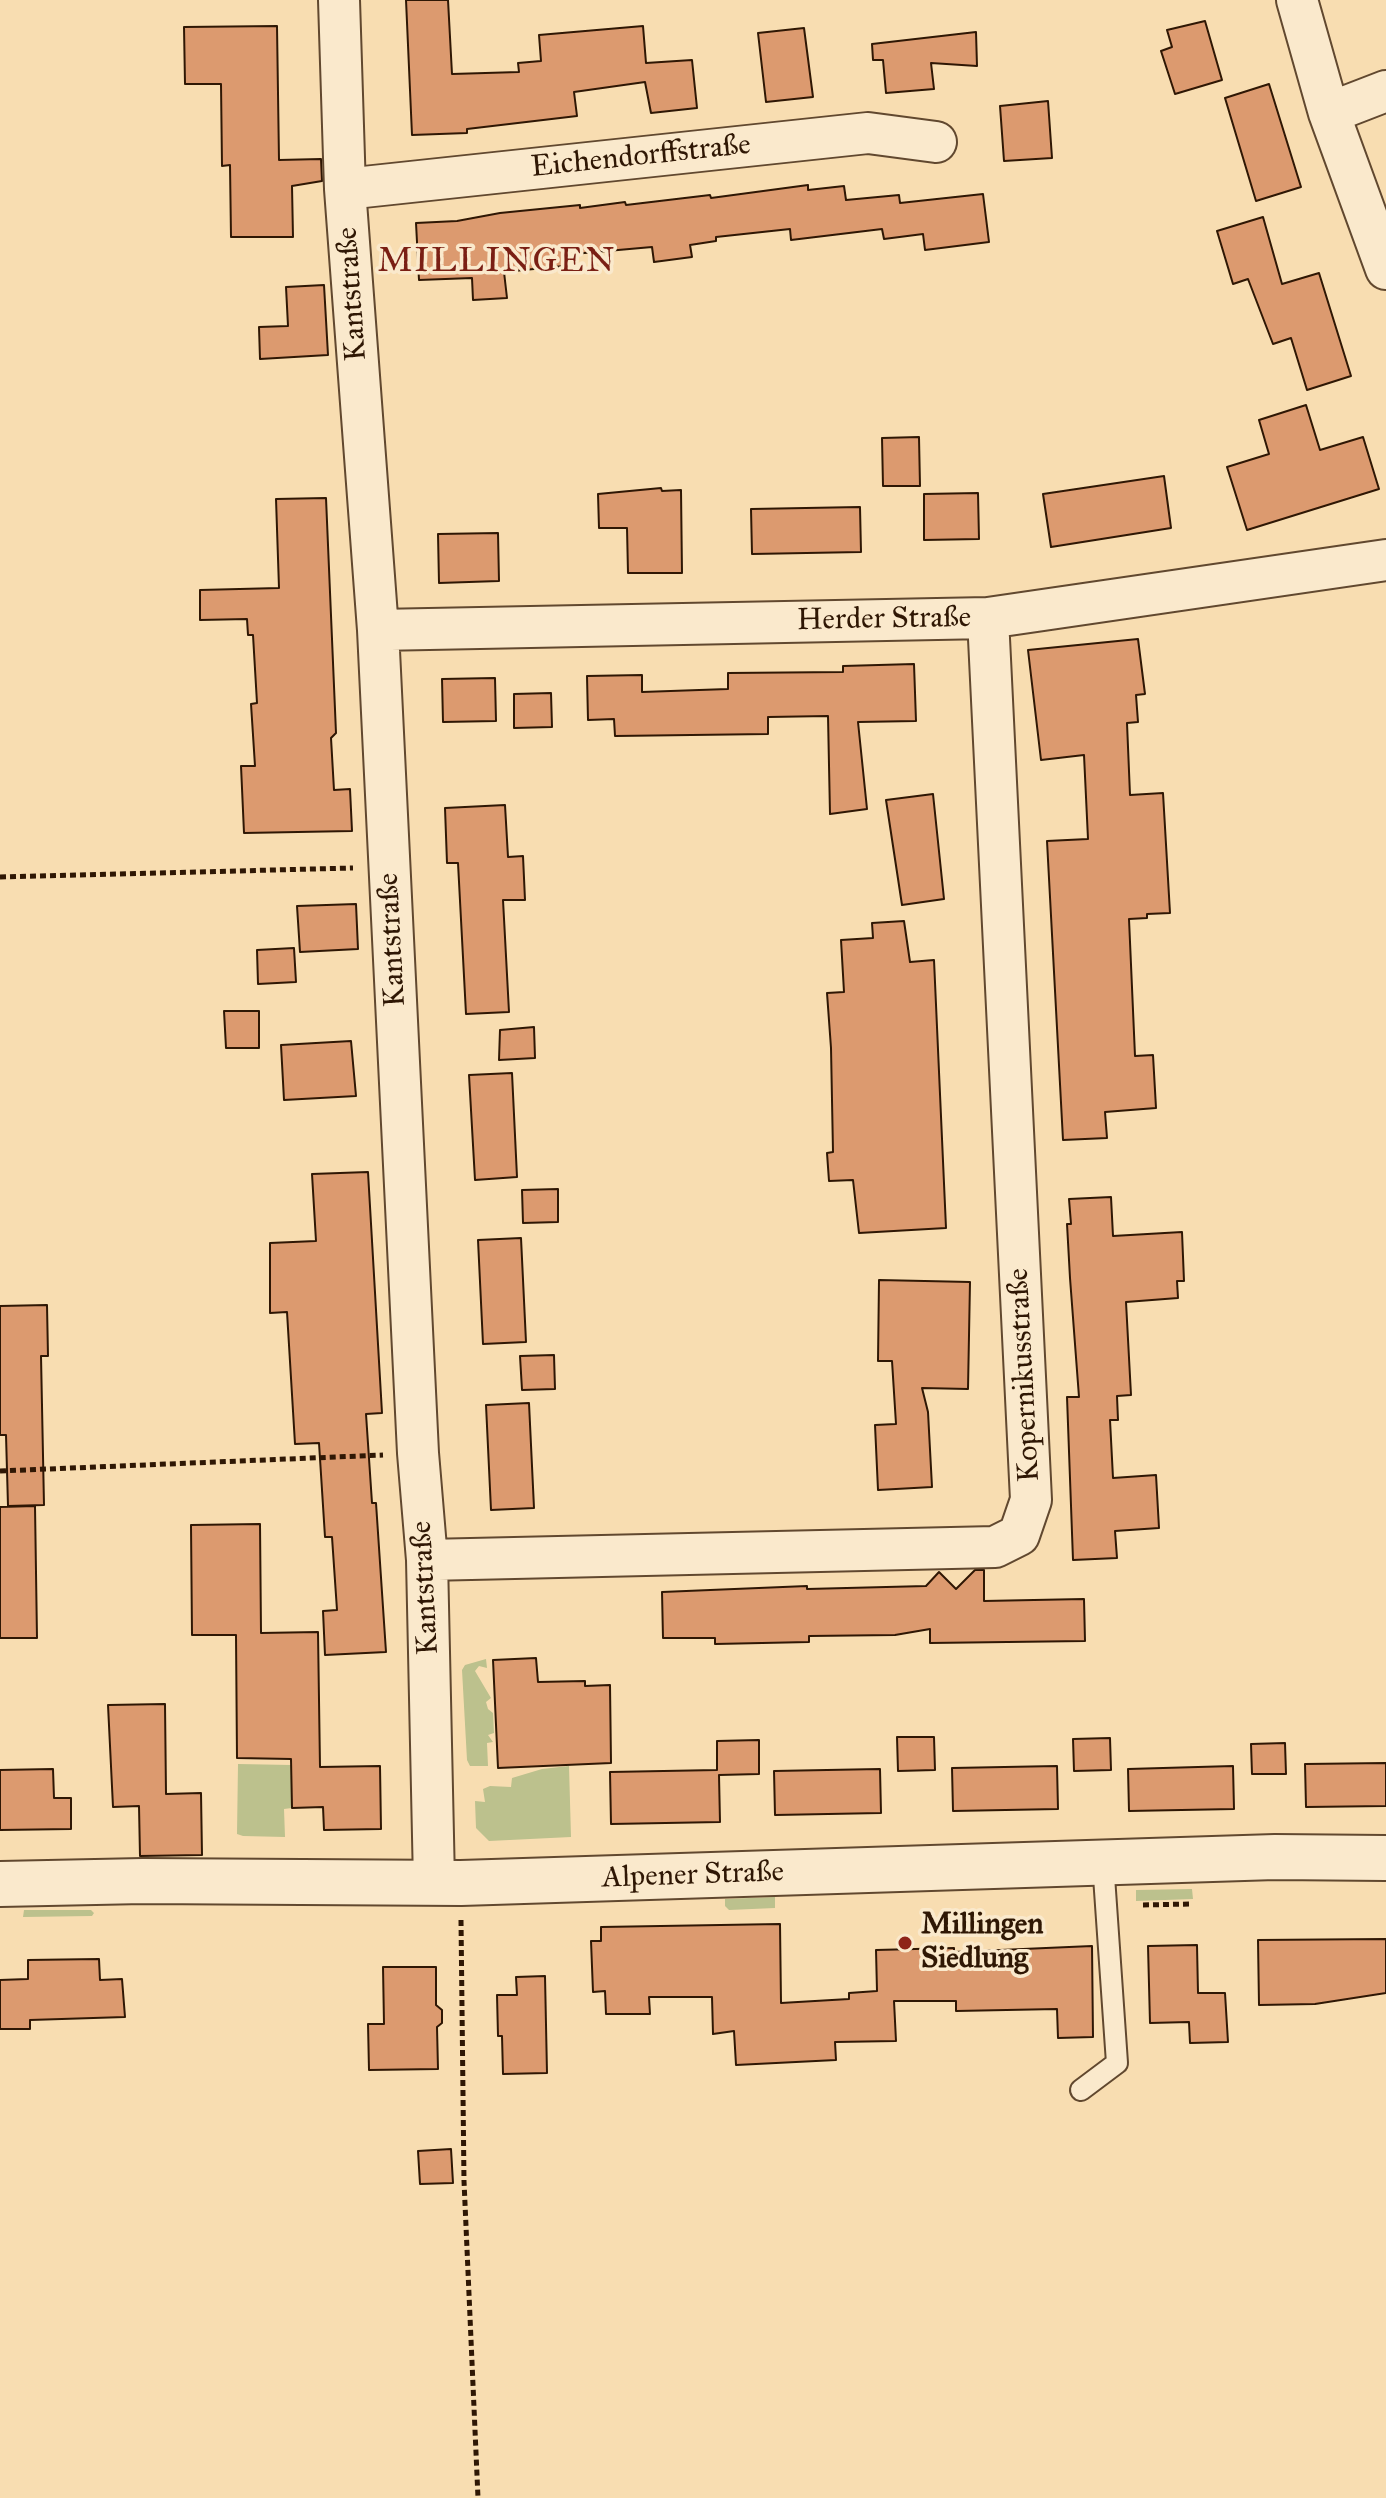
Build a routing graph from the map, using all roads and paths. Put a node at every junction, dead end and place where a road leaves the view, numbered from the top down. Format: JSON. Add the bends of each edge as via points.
{"nodes":[{"id":1,"x":339,"y":0,"type":"edge"},
{"id":2,"x":1297,"y":0,"type":"edge"},
{"id":3,"x":1386,"y":91,"type":"edge"},
{"id":4,"x":1329,"y":113,"type":"junction"},
{"id":5,"x":936,"y":142,"type":"dead end"},
{"id":6,"x":345,"y":189,"type":"junction"},
{"id":7,"x":1386,"y":269,"type":"edge"},
{"id":8,"x":1386,"y":560,"type":"edge"},
{"id":9,"x":988,"y":618,"type":"junction"},
{"id":10,"x":378,"y":630,"type":"junction"},
{"id":11,"x":390,"y":867,"type":"junction"},
{"id":12,"x":0,"y":877,"type":"edge"},
{"id":13,"x":418,"y":1453,"type":"junction"},
{"id":14,"x":0,"y":1471,"type":"edge"},
{"id":15,"x":427,"y":1560,"type":"junction"},
{"id":16,"x":1386,"y":1858,"type":"edge"},
{"id":17,"x":1103,"y":1862,"type":"junction"},
{"id":18,"x":448,"y":1882,"type":"junction"},
{"id":19,"x":0,"y":1884,"type":"edge"},
{"id":20,"x":1081,"y":2090,"type":"dead end"},
{"id":21,"x":478,"y":2498,"type":"edge"}],
"edges":[{"from":1,"to":6,"type":"street","name":"Kantstraße"},
{"from":2,"to":4,"type":"street"},
{"from":3,"to":4,"type":"street"},
{"from":4,"to":7,"type":"street"},
{"from":5,"to":6,"type":"street","name":"Eichendorffstraße","via":[[868,133]]},
{"from":6,"to":10,"type":"street","name":"Kantstraße"},
{"from":8,"to":9,"type":"street","name":"Herder Straße"},
{"from":9,"to":10,"type":"street","name":"Herder Straße"},
{"from":9,"to":15,"type":"street","name":"Kopernikusstraße","via":[[1031,1500],[1019,1535],[995,1547]]},
{"from":10,"to":11,"type":"street","name":"Kantstraße"},
{"from":11,"to":12,"type":"path"},
{"from":11,"to":13,"type":"street","name":"Kantstraße"},
{"from":13,"to":14,"type":"path"},
{"from":13,"to":15,"type":"street","name":"Kantstraße"},
{"from":15,"to":18,"type":"street","name":"Kantstraße"},
{"from":16,"to":17,"type":"street","name":"Alpener Straße"},
{"from":17,"to":18,"type":"street","name":"Alpener Straße"},
{"from":17,"to":20,"type":"lane","via":[[1117,2063]]},
{"from":18,"to":19,"type":"street","name":"Alpener Straße"},
{"from":18,"to":21,"type":"path"}]}
